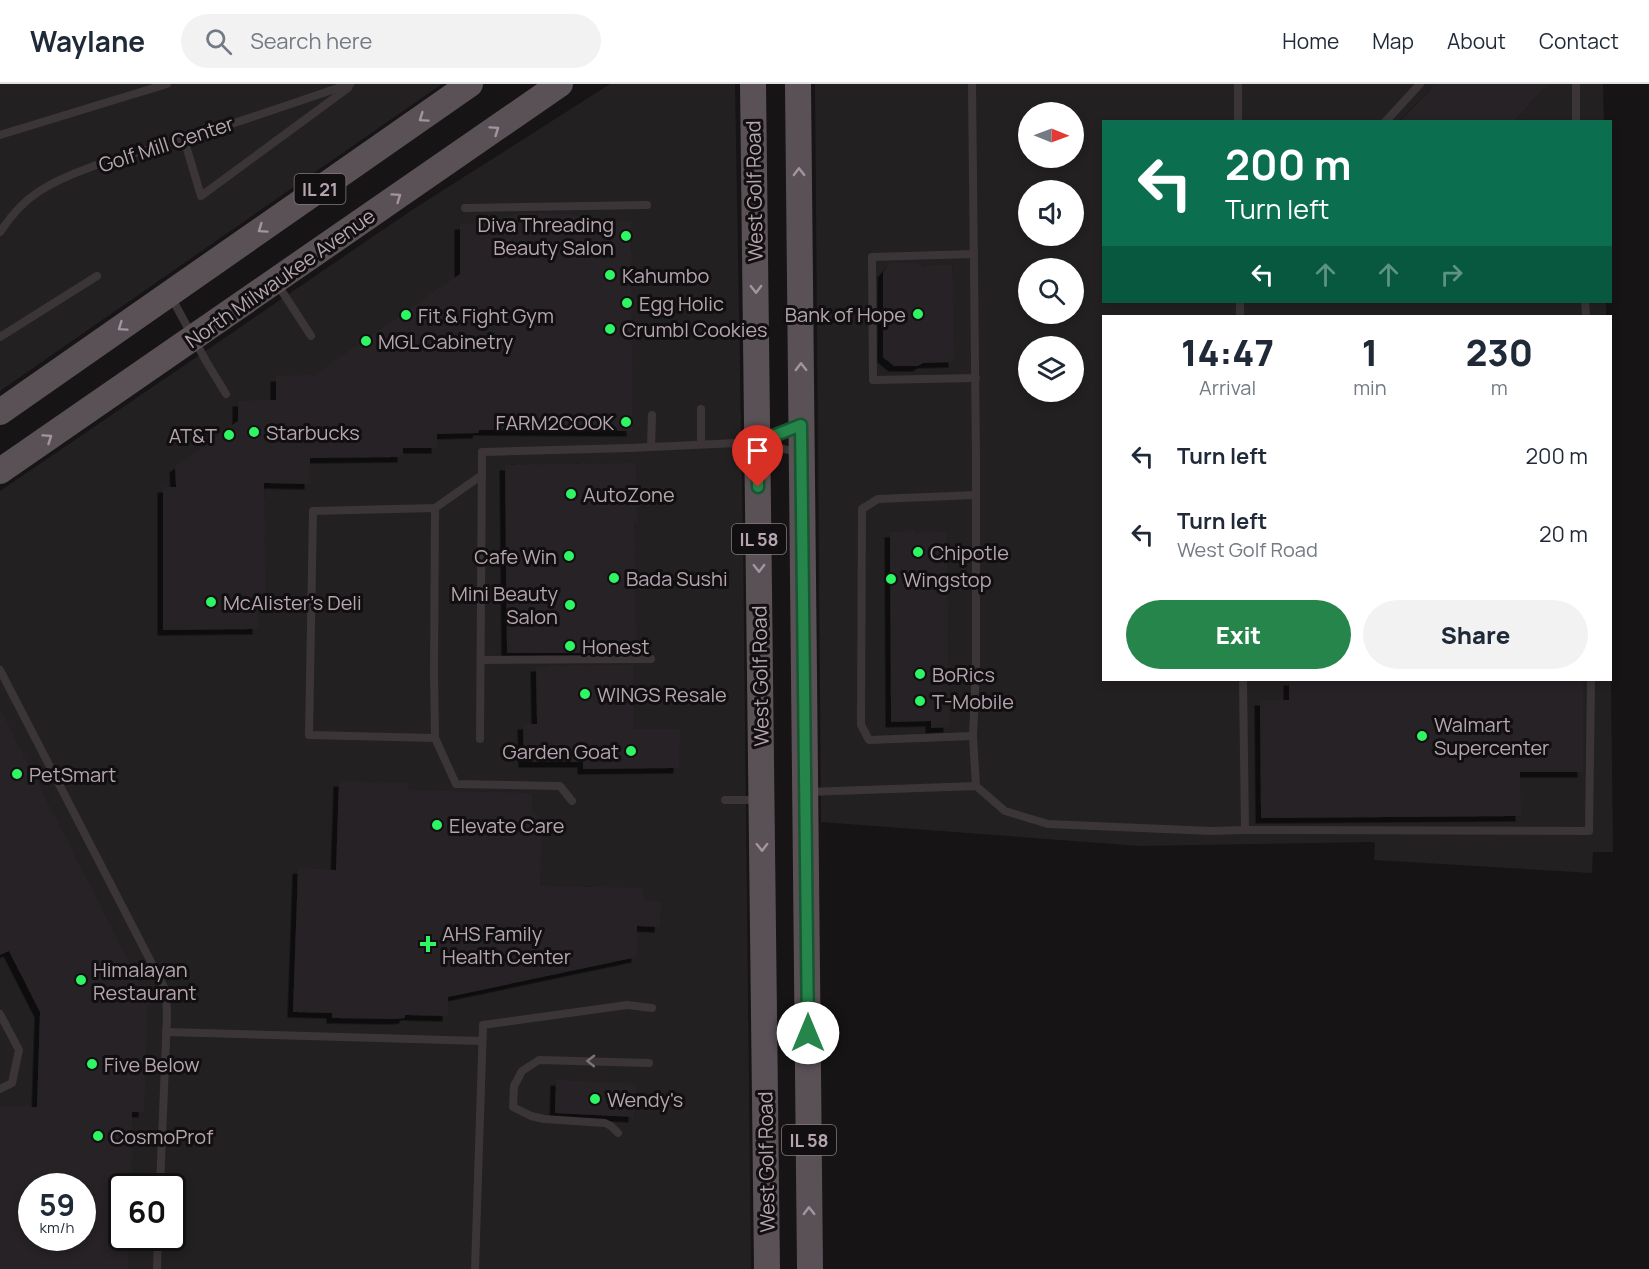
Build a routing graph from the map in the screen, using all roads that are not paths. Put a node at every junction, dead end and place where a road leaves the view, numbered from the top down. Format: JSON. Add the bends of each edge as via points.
{"nodes":[{"id":1,"x":167,"y":84,"type":"edge"},
{"id":2,"x":351,"y":84,"type":"edge"},
{"id":3,"x":470,"y":84,"type":"edge"},
{"id":4,"x":560,"y":84,"type":"edge"},
{"id":5,"x":753,"y":84,"type":"edge"},
{"id":6,"x":798,"y":84,"type":"edge"},
{"id":7,"x":972,"y":84,"type":"edge"},
{"id":8,"x":1238,"y":84,"type":"edge"},
{"id":9,"x":1420,"y":84,"type":"edge"},
{"id":10,"x":1576,"y":84,"type":"edge"},
{"id":11,"x":1238,"y":120,"type":"edge"},
{"id":12,"x":1387,"y":120,"type":"edge"},
{"id":13,"x":1576,"y":120,"type":"edge"},
{"id":14,"x":0,"y":135,"type":"edge"},
{"id":15,"x":184,"y":139,"type":"junction"},
{"id":16,"x":647,"y":205,"type":"dead end"},
{"id":17,"x":465,"y":208,"type":"dead end"},
{"id":18,"x":0,"y":232,"type":"edge"},
{"id":19,"x":974,"y":254,"type":"junction"},
{"id":20,"x":98,"y":276,"type":"dead end"},
{"id":21,"x":276,"y":281,"type":"junction"},
{"id":22,"x":170,"y":294,"type":"junction"},
{"id":23,"x":311,"y":336,"type":"dead end"},
{"id":24,"x":0,"y":337,"type":"edge"},
{"id":25,"x":194,"y":338,"type":"junction"},
{"id":26,"x":976,"y":378,"type":"junction"},
{"id":27,"x":226,"y":394,"type":"dead end"},
{"id":28,"x":701,"y":409,"type":"dead end"},
{"id":29,"x":0,"y":411,"type":"edge"},
{"id":30,"x":652,"y":415,"type":"dead end"},
{"id":31,"x":801,"y":425,"type":"junction"},
{"id":32,"x":758,"y":442,"type":"junction"},
{"id":33,"x":701,"y":444,"type":"junction"},
{"id":34,"x":651,"y":447,"type":"junction"},
{"id":35,"x":802,"y":453,"type":"junction"},
{"id":36,"x":0,"y":471,"type":"edge"},
{"id":37,"x":482,"y":475,"type":"junction"},
{"id":38,"x":976,"y":495,"type":"junction"},
{"id":39,"x":435,"y":508,"type":"junction"},
{"id":40,"x":651,"y":659,"type":"dead end"},
{"id":41,"x":481,"y":660,"type":"junction"},
{"id":42,"x":0,"y":670,"type":"edge"},
{"id":43,"x":1243,"y":681,"type":"edge"},
{"id":44,"x":1591,"y":681,"type":"edge"},
{"id":45,"x":973,"y":736,"type":"junction"},
{"id":46,"x":435,"y":738,"type":"junction"},
{"id":47,"x":480,"y":739,"type":"dead end"},
{"id":48,"x":976,"y":786,"type":"junction"},
{"id":49,"x":806,"y":792,"type":"junction"},
{"id":50,"x":725,"y":800,"type":"dead end"},
{"id":51,"x":762,"y":800,"type":"junction"},
{"id":52,"x":572,"y":801,"type":"dead end"},
{"id":53,"x":1245,"y":830,"type":"junction"},
{"id":54,"x":652,"y":1008,"type":"dead end"},
{"id":55,"x":0,"y":1014,"type":"edge"},
{"id":56,"x":166,"y":1032,"type":"junction"},
{"id":57,"x":482,"y":1041,"type":"junction"},
{"id":58,"x":649,"y":1063,"type":"dead end"},
{"id":59,"x":0,"y":1089,"type":"edge"},
{"id":60,"x":618,"y":1134,"type":"dead end"},
{"id":61,"x":161,"y":1173,"type":"edge"},
{"id":62,"x":158,"y":1251,"type":"edge"},
{"id":63,"x":157,"y":1269,"type":"edge"},
{"id":64,"x":475,"y":1269,"type":"edge"},
{"id":65,"x":767,"y":1269,"type":"edge"},
{"id":66,"x":810,"y":1269,"type":"edge"}],
"edges":[{"from":1,"to":14,"type":"lane"},
{"from":2,"to":15,"type":"lane","name":"Golf Mill Center"},
{"from":2,"to":15,"type":"lane","via":[[201,196]]},
{"from":3,"to":22,"type":"main road","number":"IL 21","one_way":true},
{"from":21,"to":4,"type":"main road","name":"North Milwaukee Avenue","number":"IL 21","one_way":true},
{"from":5,"to":32,"type":"main road","name":"West Golf Road","number":"IL 58","one_way":true},
{"from":31,"to":6,"type":"main road","number":"IL 58","one_way":true},
{"from":7,"to":19,"type":"lane"},
{"from":8,"to":11,"type":"lane"},
{"from":9,"to":12,"type":"lane"},
{"from":10,"to":13,"type":"lane"},
{"from":15,"to":18,"type":"lane","name":"Golf Mill Center","via":[[85,169],[38,191]]},
{"from":16,"to":17,"type":"lane"},
{"from":19,"to":26,"type":"lane"},
{"from":19,"to":26,"type":"lane","via":[[872,257],[873,380]]},
{"from":20,"to":24,"type":"lane"},
{"from":21,"to":23,"type":"lane"},
{"from":21,"to":25,"type":"main road","name":"North Milwaukee Avenue","number":"IL 21"},
{"from":22,"to":25,"type":"lane"},
{"from":22,"to":29,"type":"main road","number":"IL 21","one_way":true},
{"from":25,"to":27,"type":"lane"},
{"from":36,"to":25,"type":"main road","name":"North Milwaukee Avenue","number":"IL 21","one_way":true},
{"from":26,"to":38,"type":"lane"},
{"from":28,"to":33,"type":"lane"},
{"from":30,"to":34,"type":"lane"},
{"from":31,"to":32,"type":"lane"},
{"from":31,"to":35,"type":"main road","number":"IL 58"},
{"from":32,"to":33,"type":"lane"},
{"from":32,"to":35,"type":"lane"},
{"from":32,"to":51,"type":"main road","name":"West Golf Road","number":"IL 58","one_way":true},
{"from":33,"to":34,"type":"lane"},
{"from":34,"to":37,"type":"lane","via":[[482,452]]},
{"from":35,"to":49,"type":"main road","number":"IL 58"},
{"from":37,"to":39,"type":"lane"},
{"from":37,"to":41,"type":"lane"},
{"from":38,"to":45,"type":"lane"},
{"from":38,"to":45,"type":"lane","via":[[878,499],[862,509],[861,725],[869,740]]},
{"from":39,"to":46,"type":"lane"},
{"from":39,"to":46,"type":"lane","via":[[313,510],[309,735]]},
{"from":40,"to":41,"type":"lane"},
{"from":41,"to":47,"type":"lane"},
{"from":42,"to":56,"type":"lane","via":[[165,989]]},
{"from":43,"to":53,"type":"lane"},
{"from":44,"to":53,"type":"lane","via":[[1589,831]]},
{"from":45,"to":48,"type":"lane"},
{"from":46,"to":52,"type":"lane","via":[[456,784],[560,786]]},
{"from":48,"to":49,"type":"lane"},
{"from":48,"to":53,"type":"lane","via":[[1005,811],[1048,824]]},
{"from":66,"to":49,"type":"main road","number":"IL 58","one_way":true},
{"from":50,"to":51,"type":"lane"},
{"from":51,"to":65,"type":"main road","name":"West Golf Road","number":"IL 58","one_way":true},
{"from":54,"to":57,"type":"lane","via":[[627,1005],[483,1025]]},
{"from":55,"to":59,"type":"lane","via":[[19,1050],[12,1083]]},
{"from":56,"to":57,"type":"lane"},
{"from":56,"to":61,"type":"lane"},
{"from":57,"to":64,"type":"lane"},
{"from":58,"to":60,"type":"lane","one_way":true,"via":[[539,1060],[522,1071],[514,1086],[513,1107],[531,1116],[605,1123]]},
{"from":62,"to":63,"type":"lane"}]}
